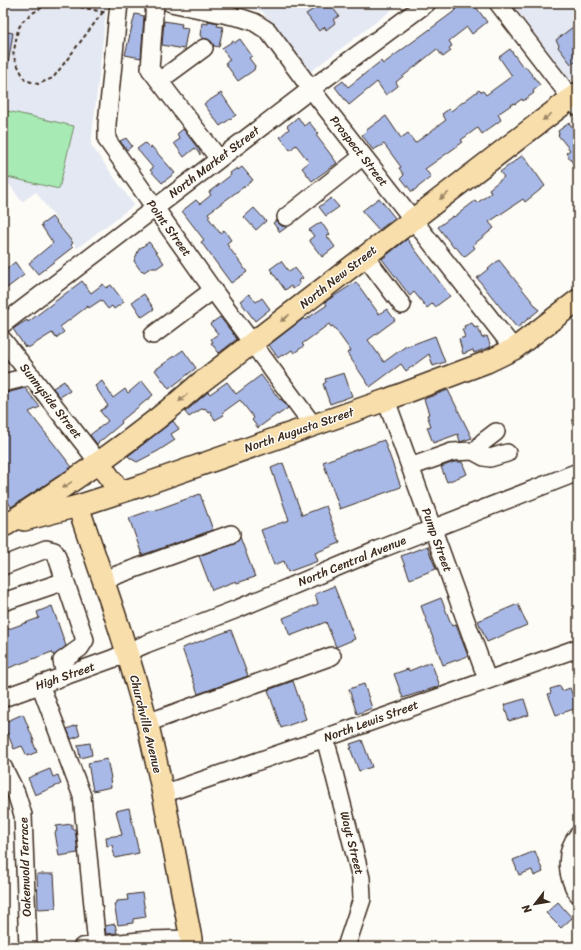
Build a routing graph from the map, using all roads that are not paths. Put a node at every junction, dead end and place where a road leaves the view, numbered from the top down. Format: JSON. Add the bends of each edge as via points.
{"nodes":[{"id":1,"x":155,"y":3,"type":"edge"},
{"id":2,"x":171,"y":3,"type":"edge"},
{"id":3,"x":427,"y":3,"type":"edge"},
{"id":4,"x":498,"y":3,"type":"edge"},
{"id":5,"x":113,"y":10,"type":"edge"},
{"id":6,"x":204,"y":48,"type":"dead end"},
{"id":7,"x":159,"y":81,"type":"junction"},
{"id":8,"x":311,"y":89,"type":"junction"},
{"id":9,"x":576,"y":100,"type":"edge"},
{"id":10,"x":363,"y":156,"type":"junction"},
{"id":11,"x":219,"y":159,"type":"junction"},
{"id":12,"x":155,"y":208,"type":"junction"},
{"id":13,"x":286,"y":217,"type":"dead end"},
{"id":14,"x":412,"y":219,"type":"junction"},
{"id":15,"x":365,"y":256,"type":"junction"},
{"id":16,"x":213,"y":290,"type":"junction"},
{"id":17,"x":578,"y":300,"type":"edge"},
{"id":18,"x":402,"y":305,"type":"dead end"},
{"id":19,"x":3,"y":324,"type":"edge"},
{"id":20,"x":153,"y":335,"type":"dead end"},
{"id":21,"x":3,"y":340,"type":"edge"},
{"id":22,"x":253,"y":343,"type":"junction"},
{"id":23,"x":514,"y":349,"type":"junction"},
{"id":24,"x":32,"y":376,"type":"junction"},
{"id":25,"x":3,"y":383,"type":"edge"},
{"id":26,"x":386,"y":400,"type":"junction"},
{"id":27,"x":313,"y":425,"type":"junction"},
{"id":28,"x":496,"y":432,"type":"dead end"},
{"id":29,"x":476,"y":452,"type":"junction"},
{"id":30,"x":507,"y":453,"type":"dead end"},
{"id":31,"x":99,"y":463,"type":"junction"},
{"id":32,"x":410,"y":467,"type":"junction"},
{"id":33,"x":578,"y":472,"type":"edge"},
{"id":34,"x":120,"y":492,"type":"junction"},
{"id":35,"x":78,"y":506,"type":"junction"},
{"id":36,"x":5,"y":525,"type":"edge"},
{"id":37,"x":432,"y":529,"type":"junction"},
{"id":38,"x":231,"y":534,"type":"dead end"},
{"id":39,"x":3,"y":566,"type":"edge"},
{"id":40,"x":103,"y":580,"type":"junction"},
{"id":41,"x":65,"y":581,"type":"junction"},
{"id":42,"x":3,"y":602,"type":"edge"},
{"id":43,"x":578,"y":648,"type":"edge"},
{"id":44,"x":127,"y":652,"type":"junction"},
{"id":45,"x":332,"y":656,"type":"dead end"},
{"id":46,"x":65,"y":675,"type":"junction"},
{"id":47,"x":487,"y":680,"type":"junction"},
{"id":48,"x":40,"y":684,"type":"junction"},
{"id":49,"x":3,"y":698,"type":"edge"},
{"id":50,"x":147,"y":723,"type":"junction"},
{"id":51,"x":325,"y":738,"type":"junction"},
{"id":52,"x":3,"y":767,"type":"edge"},
{"id":53,"x":163,"y":794,"type":"junction"},
{"id":54,"x":578,"y":835,"type":"edge"},
{"id":55,"x":578,"y":894,"type":"edge"},
{"id":56,"x":191,"y":943,"type":"edge"},
{"id":57,"x":161,"y":944,"type":"edge"},
{"id":58,"x":90,"y":946,"type":"edge"},
{"id":59,"x":28,"y":947,"type":"edge"},
{"id":60,"x":346,"y":947,"type":"edge"}],
"edges":[{"from":1,"to":7,"type":"street","via":[[150,69]]},
{"from":2,"to":8,"type":"street","name":"Prospect Street","via":[[242,18],[261,26],[268,31]]},
{"from":3,"to":8,"type":"street","name":"North Market Street"},
{"from":4,"to":9,"type":"street"},
{"from":5,"to":12,"type":"street","name":"Point Street","via":[[107,140]]},
{"from":6,"to":7,"type":"street"},
{"from":7,"to":11,"type":"street"},
{"from":8,"to":10,"type":"street","name":"Prospect Street"},
{"from":8,"to":11,"type":"street","name":"North Market Street"},
{"from":9,"to":14,"type":"main road","name":"North New Street","one_way":true},
{"from":10,"to":13,"type":"street"},
{"from":10,"to":14,"type":"street","name":"Prospect Street"},
{"from":11,"to":12,"type":"street","name":"North Market Street"},
{"from":12,"to":16,"type":"street","name":"Point Street"},
{"from":12,"to":19,"type":"street","name":"North Market Street"},
{"from":14,"to":15,"type":"main road","name":"North New Street"},
{"from":14,"to":23,"type":"street","name":"Prospect Street"},
{"from":15,"to":18,"type":"street"},
{"from":15,"to":22,"type":"main road","name":"North New Street","one_way":true},
{"from":16,"to":20,"type":"street"},
{"from":16,"to":22,"type":"street","name":"Point Street"},
{"from":17,"to":23,"type":"main road","name":"North Augusta Street"},
{"from":21,"to":24,"type":"street","name":"Sunnyside Street"},
{"from":22,"to":27,"type":"street","name":"Point Street"},
{"from":22,"to":31,"type":"main road","name":"North New Street","one_way":true},
{"from":23,"to":26,"type":"main road","name":"North Augusta Street","via":[[487,362]]},
{"from":24,"to":25,"type":"street"},
{"from":24,"to":31,"type":"street","name":"Sunnyside Street"},
{"from":26,"to":27,"type":"main road","name":"North Augusta Street"},
{"from":26,"to":32,"type":"street","name":"Pump Street"},
{"from":27,"to":34,"type":"main road","name":"North Augusta Street"},
{"from":28,"to":29,"type":"street","via":[[483,442]]},
{"from":29,"to":30,"type":"street","via":[[490,458]]},
{"from":29,"to":32,"type":"street","via":[[452,452]]},
{"from":31,"to":34,"type":"main road"},
{"from":31,"to":36,"type":"main road","name":"North New Street","one_way":true},
{"from":32,"to":37,"type":"street","name":"Pump Street"},
{"from":33,"to":37,"type":"street","name":"North Central Avenue"},
{"from":34,"to":35,"type":"main road","name":"North Augusta Street"},
{"from":35,"to":36,"type":"main road","name":"North Augusta Street"},
{"from":35,"to":40,"type":"main road","name":"Churchville Avenue"},
{"from":37,"to":44,"type":"street","name":"North Central Avenue"},
{"from":37,"to":47,"type":"street","name":"Pump Street"},
{"from":38,"to":40,"type":"street"},
{"from":39,"to":41,"type":"street","via":[[46,549],[51,550],[56,554]]},
{"from":40,"to":44,"type":"main road","name":"Churchville Avenue"},
{"from":41,"to":42,"type":"street"},
{"from":41,"to":46,"type":"street","via":[[85,640],[80,648],[62,661]]},
{"from":43,"to":47,"type":"street","name":"North Lewis Street"},
{"from":44,"to":46,"type":"street","name":"High Street","via":[[112,660]]},
{"from":44,"to":50,"type":"main road","name":"Churchville Avenue"},
{"from":45,"to":50,"type":"street"},
{"from":46,"to":48,"type":"street","name":"High Street"},
{"from":47,"to":51,"type":"street","name":"North Lewis Street"},
{"from":48,"to":49,"type":"street","name":"High Street"},
{"from":48,"to":58,"type":"street","via":[[82,796]]},
{"from":50,"to":53,"type":"main road","name":"Churchville Avenue"},
{"from":51,"to":53,"type":"street","name":"North Lewis Street"},
{"from":51,"to":60,"type":"street","name":"Wayt Street","via":[[361,878],[362,899]]},
{"from":52,"to":59,"type":"street","name":"Oakenwold Terrace","via":[[16,792],[23,815]]},
{"from":53,"to":56,"type":"main road","name":"Churchville Avenue"},
{"from":54,"to":55,"type":"street","via":[[571,845],[569,855],[569,874]]},
{"from":56,"to":57,"type":"street"},
{"from":57,"to":58,"type":"street"}]}
